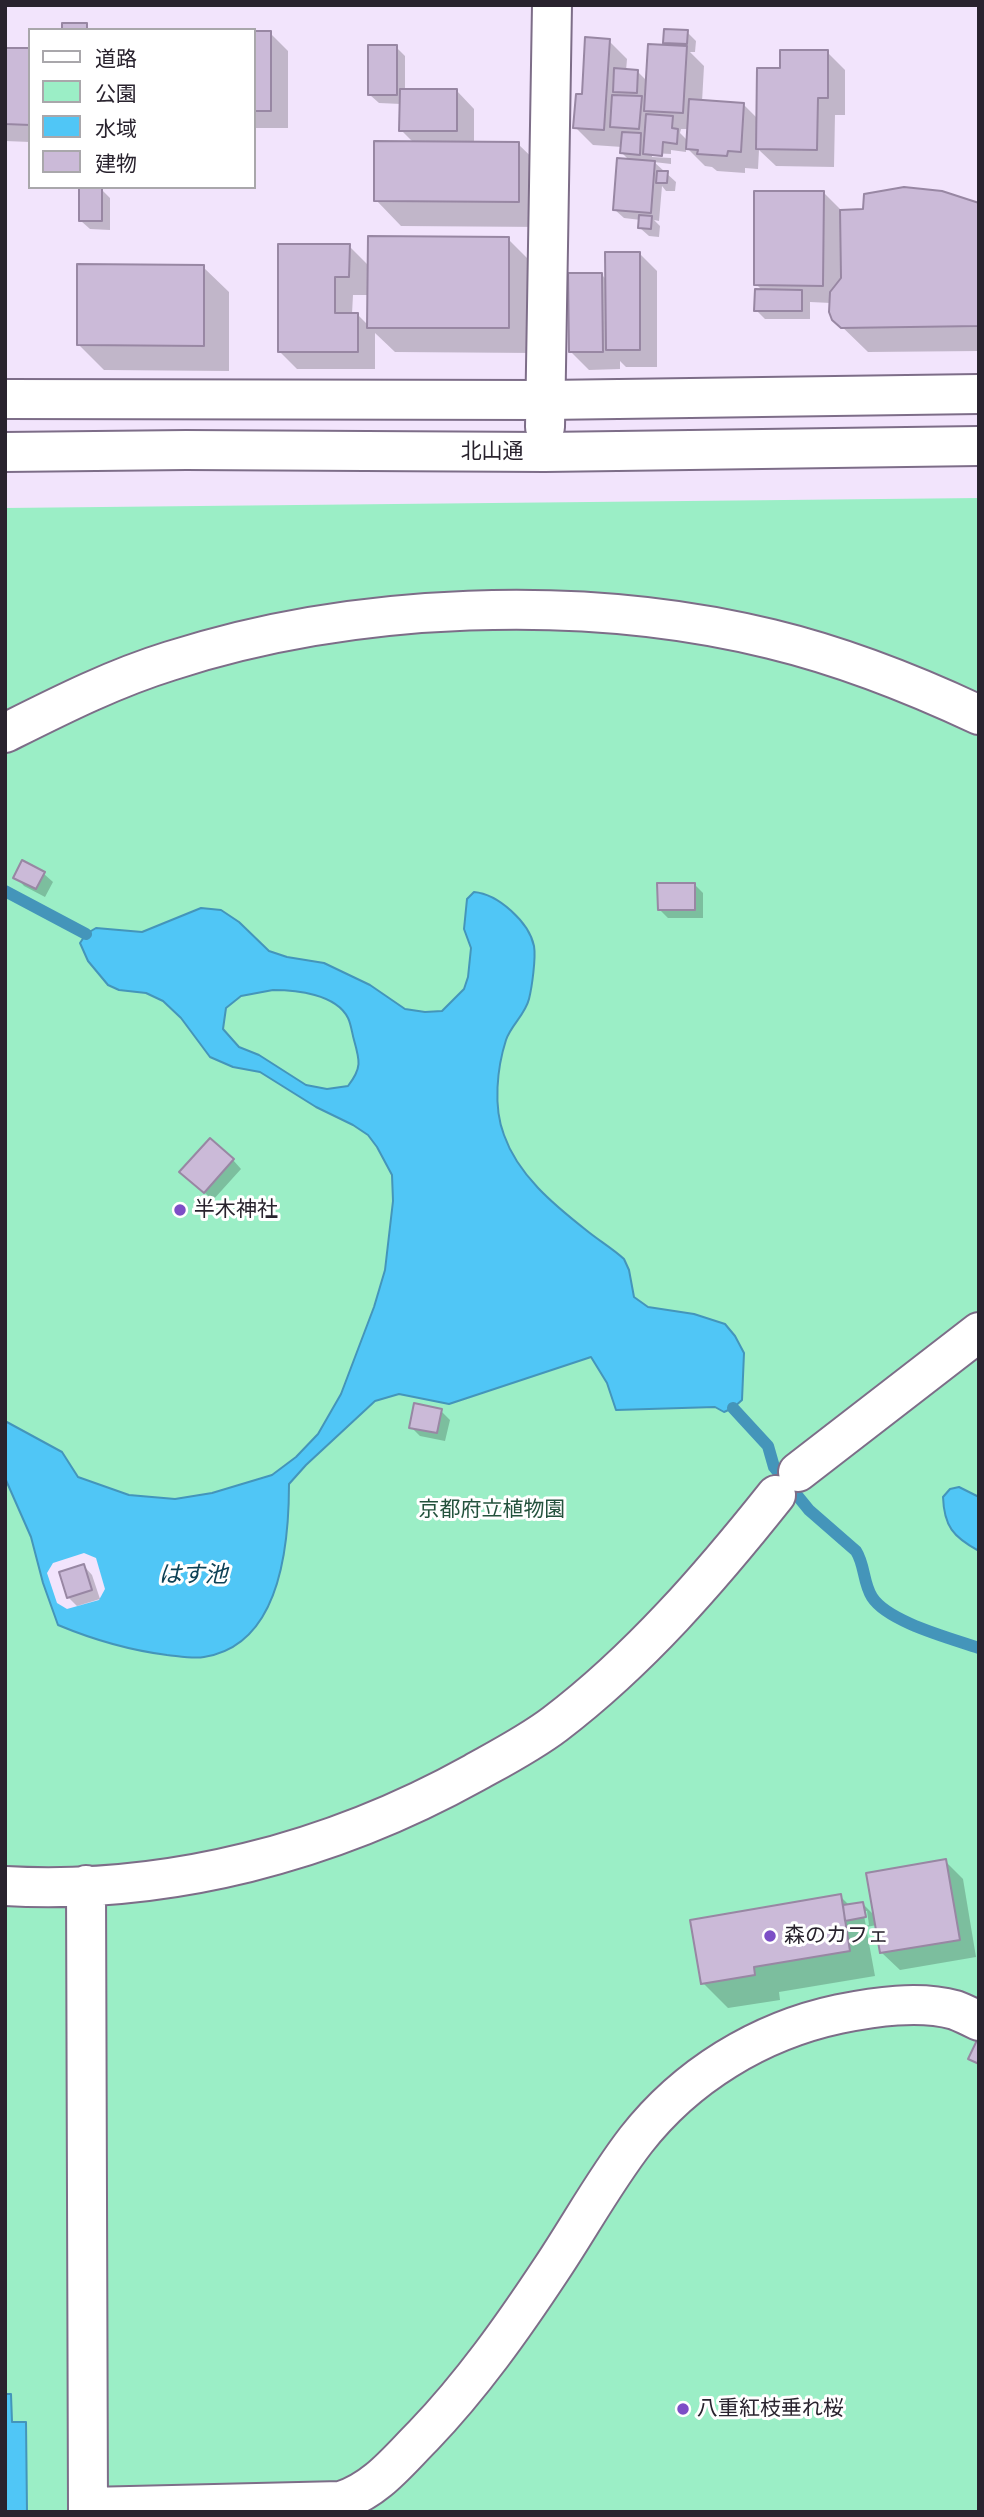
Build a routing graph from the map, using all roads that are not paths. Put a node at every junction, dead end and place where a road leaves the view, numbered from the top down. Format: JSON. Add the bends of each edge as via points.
{"nodes":[{"id":1,"x":552,"y":5,"type":"edge"},
{"id":2,"x":845,"y":394,"type":"junction"},
{"id":3,"x":979,"y":394,"type":"edge"},
{"id":4,"x":187,"y":398,"type":"junction"},
{"id":5,"x":5,"y":399,"type":"edge"},
{"id":6,"x":546,"y":400,"type":"junction"},
{"id":7,"x":979,"y":446,"type":"edge"},
{"id":8,"x":845,"y":447,"type":"junction"},
{"id":9,"x":186,"y":450,"type":"junction"},
{"id":10,"x":5,"y":452,"type":"edge"},
{"id":11,"x":545,"y":452,"type":"junction"},
{"id":12,"x":979,"y":715,"type":"edge"},
{"id":13,"x":5,"y":733,"type":"edge"},
{"id":14,"x":979,"y":1332,"type":"edge"},
{"id":15,"x":5,"y":1885,"type":"edge"},
{"id":16,"x":86,"y":1885,"type":"junction"},
{"id":17,"x":979,"y":2021,"type":"edge"},
{"id":18,"x":88,"y":2510,"type":"edge"}],
"edges":[{"from":1,"to":6,"type":"street"},
{"from":2,"to":3,"type":"street"},
{"from":2,"to":6,"type":"street"},
{"from":2,"to":8,"type":"street"},
{"from":4,"to":5,"type":"street"},
{"from":4,"to":6,"type":"street"},
{"from":4,"to":9,"type":"street"},
{"from":6,"to":11,"type":"street"},
{"from":7,"to":8,"type":"street","name":"北山通"},
{"from":8,"to":11,"type":"street","name":"北山通"},
{"from":9,"to":10,"type":"street","name":"北山通"},
{"from":9,"to":11,"type":"street","name":"北山通"},
{"from":12,"to":13,"type":"street","via":[[884,676],[772,639],[670,620],[517,611],[383,616],[253,637],[127,676]]},
{"from":14,"to":16,"type":"street","via":[[787,1484],[640,1649],[558,1722],[493,1763],[403,1810],[301,1849],[195,1873]]},
{"from":15,"to":16,"type":"street"},
{"from":16,"to":18,"type":"street"},
{"from":17,"to":18,"type":"street","via":[[955,2010],[929,2006],[844,2013],[772,2036],[706,2073],[662,2110],[632,2146],[477,2376],[398,2461],[359,2495],[341,2501]]}]}
